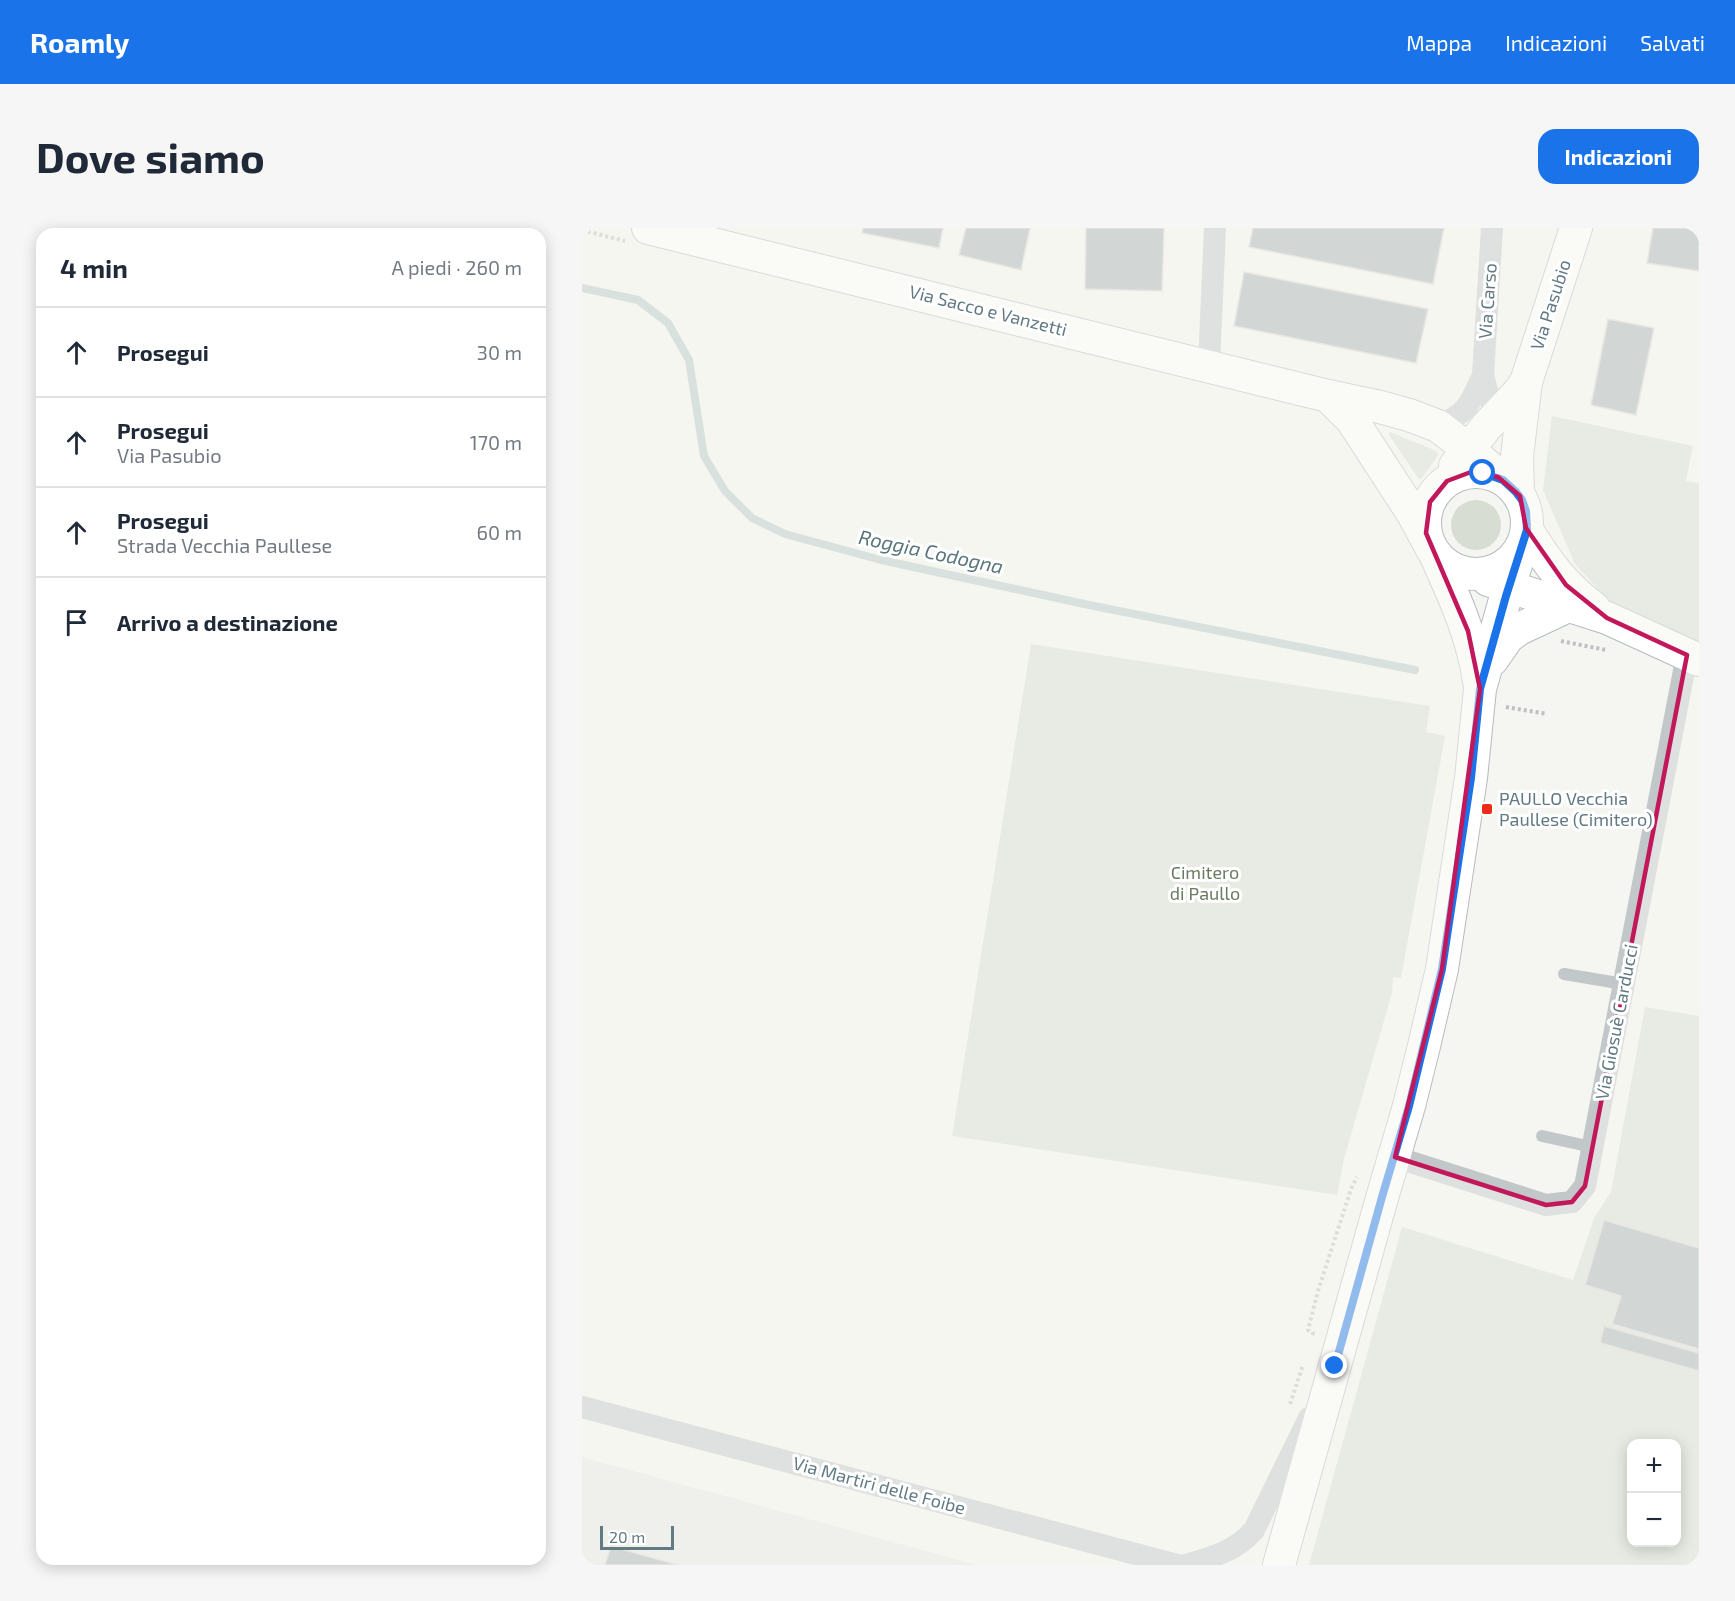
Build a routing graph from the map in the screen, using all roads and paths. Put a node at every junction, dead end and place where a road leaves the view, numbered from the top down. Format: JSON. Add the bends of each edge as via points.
{"nodes":[{"id":1,"x":1215,"y":228,"type":"edge"},
{"id":2,"x":1492,"y":228,"type":"edge"},
{"id":3,"x":1576,"y":228,"type":"edge"},
{"id":4,"x":582,"y":230,"type":"edge"},
{"id":5,"x":638,"y":235,"type":"edge"},
{"id":6,"x":1209,"y":365,"type":"junction"},
{"id":7,"x":1483,"y":375,"type":"junction"},
{"id":8,"x":1526,"y":382,"type":"junction"},
{"id":9,"x":1328,"y":396,"type":"junction"},
{"id":10,"x":1497,"y":415,"type":"junction"},
{"id":11,"x":1438,"y":426,"type":"junction"},
{"id":12,"x":1468,"y":449,"type":"junction"},
{"id":13,"x":1511,"y":487,"type":"junction"},
{"id":14,"x":1435,"y":493,"type":"junction"},
{"id":15,"x":1524,"y":538,"type":"junction"},
{"id":16,"x":1432,"y":548,"type":"junction"},
{"id":17,"x":1467,"y":574,"type":"junction"},
{"id":18,"x":1509,"y":586,"type":"junction"},
{"id":19,"x":1568,"y":606,"type":"junction"},
{"id":20,"x":1607,"y":618,"type":"junction"},
{"id":21,"x":1553,"y":643,"type":"dead end"},
{"id":22,"x":1607,"y":651,"type":"dead end"},
{"id":23,"x":1693,"y":658,"type":"edge"},
{"id":24,"x":1492,"y":693,"type":"junction"},
{"id":25,"x":1547,"y":714,"type":"dead end"},
{"id":26,"x":1564,"y":974,"type":"dead end"},
{"id":27,"x":1624,"y":984,"type":"junction"},
{"id":28,"x":1542,"y":1136,"type":"dead end"},
{"id":29,"x":1592,"y":1147,"type":"junction"},
{"id":30,"x":1395,"y":1157,"type":"junction"},
{"id":31,"x":1360,"y":1169,"type":"dead end"},
{"id":32,"x":1310,"y":1342,"type":"dead end"},
{"id":33,"x":1320,"y":1364,"type":"junction"},
{"id":34,"x":582,"y":1407,"type":"edge"},
{"id":35,"x":1286,"y":1414,"type":"dead end"},
{"id":36,"x":1177,"y":1565,"type":"edge"},
{"id":37,"x":1185,"y":1565,"type":"edge"},
{"id":38,"x":1279,"y":1565,"type":"edge"}],
"edges":[{"from":1,"to":6,"type":"street"},
{"from":2,"to":7,"type":"street","name":"Via Carso"},
{"from":3,"to":8,"type":"street","name":"Via Pasubio"},
{"from":4,"to":5,"type":"path"},
{"from":5,"to":6,"type":"street","name":"Via Sacco e Vanzetti"},
{"from":6,"to":9,"type":"street","name":"Via Sacco e Vanzetti"},
{"from":7,"to":10,"type":"street","name":"Via Carso"},
{"from":7,"to":11,"type":"street","name":"Via Carso","via":[[1470,404],[1453,420]]},
{"from":8,"to":10,"type":"street","name":"Via Pasubio"},
{"from":8,"to":13,"type":"street","name":"Via Pasubio"},
{"from":9,"to":11,"type":"street","name":"Via Sacco e Vanzetti","via":[[1380,406]]},
{"from":9,"to":16,"type":"street","via":[[1352,420]]},
{"from":10,"to":12,"type":"street","name":"Via Pasubio"},
{"from":11,"to":12,"type":"street","name":"Via Sacco e Vanzetti"},
{"from":12,"to":13,"type":"street","name":"Via Sacco e Vanzetti"},
{"from":12,"to":14,"type":"street","name":"Via Pasubio"},
{"from":13,"to":14,"type":"street","via":[[1488,473],[1465,473],[1447,481]]},
{"from":13,"to":15,"type":"street","via":[[1526,511]]},
{"from":14,"to":16,"type":"street","via":[[1425,518]]},
{"from":15,"to":17,"type":"street","via":[[1513,558],[1500,568],[1485,574]]},
{"from":15,"to":18,"type":"street"},
{"from":15,"to":20,"type":"street","via":[[1566,585]]},
{"from":16,"to":17,"type":"street","via":[[1450,567]]},
{"from":16,"to":24,"type":"street","via":[[1468,631],[1477,666]]},
{"from":17,"to":18,"type":"street"},
{"from":18,"to":19,"type":"street"},
{"from":18,"to":24,"type":"street"},
{"from":19,"to":20,"type":"street"},
{"from":19,"to":24,"type":"street","via":[[1518,629],[1508,638]]},
{"from":20,"to":23,"type":"street"},
{"from":21,"to":22,"type":"path","via":[[1564,641]]},
{"from":23,"to":27,"type":"street","name":"Via Giosuè Carducci"},
{"from":24,"to":25,"type":"path"},
{"from":24,"to":30,"type":"street","via":[[1471,778],[1442,969]]},
{"from":26,"to":27,"type":"lane"},
{"from":27,"to":29,"type":"street","name":"Via Giosuè Carducci"},
{"from":28,"to":29,"type":"lane"},
{"from":29,"to":30,"type":"street","name":"Via Giosuè Carducci","via":[[1585,1186],[1572,1202],[1546,1205]]},
{"from":30,"to":33,"type":"street"},
{"from":31,"to":32,"type":"path","via":[[1318,1291],[1308,1330],[1313,1332]]},
{"from":33,"to":35,"type":"path"},
{"from":33,"to":37,"type":"street","via":[[1254,1530],[1226,1552]]},
{"from":33,"to":38,"type":"street"},
{"from":34,"to":36,"type":"street","name":"Via Martiri delle Foibe"}]}
